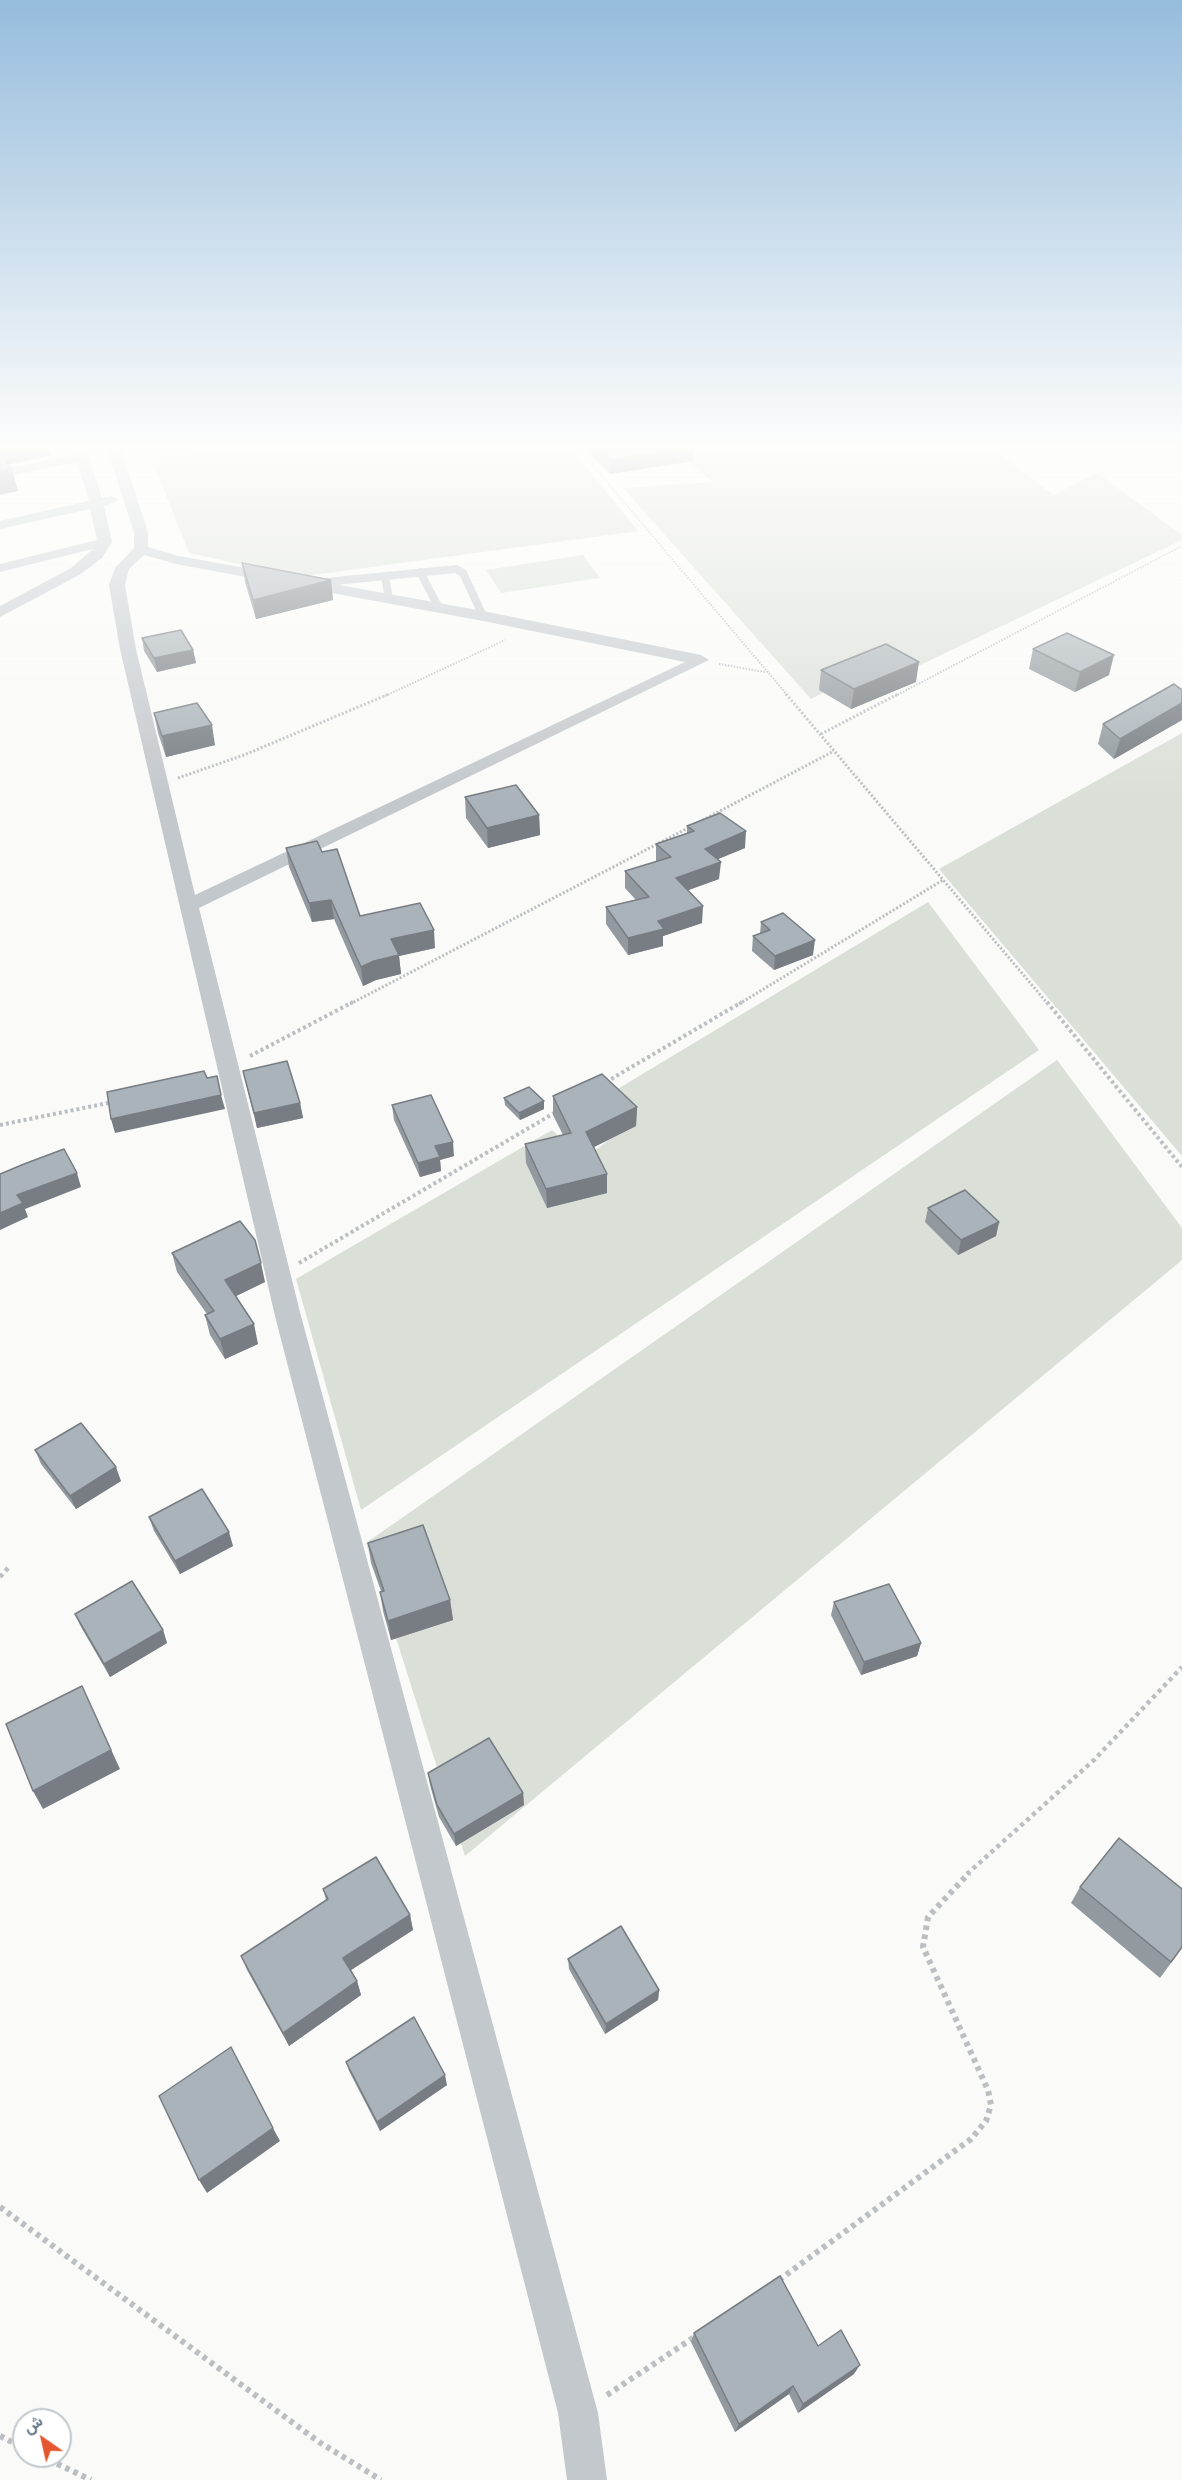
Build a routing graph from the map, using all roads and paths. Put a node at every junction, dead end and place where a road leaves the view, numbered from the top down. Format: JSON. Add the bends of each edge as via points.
{"nodes":[{"id":1,"x":85,"y":565,"type":"edge"},
{"id":2,"x":125,"y":565,"type":"edge"},
{"id":3,"x":203,"y":565,"type":"edge"},
{"id":4,"x":676,"y":565,"type":"edge"},
{"id":5,"x":1146,"y":565,"type":"edge"},
{"id":6,"x":420,"y":572,"type":"junction"},
{"id":7,"x":385,"y":577,"type":"junction"},
{"id":8,"x":308,"y":583,"type":"junction"},
{"id":9,"x":389,"y":599,"type":"junction"},
{"id":10,"x":439,"y":608,"type":"junction"},
{"id":11,"x":0,"y":612,"type":"edge"},
{"id":12,"x":483,"y":616,"type":"junction"},
{"id":13,"x":533,"y":626,"type":"junction"},
{"id":14,"x":701,"y":660,"type":"junction"},
{"id":15,"x":766,"y":672,"type":"junction"},
{"id":16,"x":821,"y":734,"type":"junction"},
{"id":17,"x":834,"y":751,"type":"junction"},
{"id":18,"x":159,"y":784,"type":"junction"},
{"id":19,"x":943,"y":880,"type":"junction"},
{"id":20,"x":188,"y":906,"type":"junction"},
{"id":21,"x":226,"y":1066,"type":"junction"},
{"id":22,"x":603,"y":1084,"type":"edge"},
{"id":23,"x":124,"y":1100,"type":"edge"},
{"id":24,"x":563,"y":1108,"type":"edge"},
{"id":25,"x":0,"y":1125,"type":"edge"},
{"id":26,"x":1182,"y":1167,"type":"edge"},
{"id":27,"x":278,"y":1276,"type":"junction"},
{"id":28,"x":10,"y":1566,"type":"dead end"},
{"id":29,"x":0,"y":1577,"type":"edge"},
{"id":30,"x":1182,"y":1667,"type":"edge"},
{"id":31,"x":0,"y":2206,"type":"edge"},
{"id":32,"x":774,"y":2283,"type":"edge"},
{"id":33,"x":706,"y":2330,"type":"edge"},
{"id":34,"x":578,"y":2413,"type":"junction"},
{"id":35,"x":66,"y":2468,"type":"edge"},
{"id":36,"x":91,"y":2480,"type":"edge"},
{"id":37,"x":381,"y":2480,"type":"edge"},
{"id":38,"x":588,"y":2480,"type":"edge"}],
"edges":[{"from":1,"to":11,"type":"street"},
{"from":2,"to":18,"type":"street","via":[[117,585]]},
{"from":3,"to":8,"type":"street"},
{"from":4,"to":15,"type":"path"},
{"from":5,"to":16,"type":"path"},
{"from":6,"to":7,"type":"lane"},
{"from":6,"to":10,"type":"lane"},
{"from":6,"to":12,"type":"lane","via":[[449,568],[459,571]]},
{"from":7,"to":8,"type":"lane"},
{"from":7,"to":9,"type":"lane"},
{"from":8,"to":9,"type":"street"},
{"from":9,"to":10,"type":"street"},
{"from":10,"to":12,"type":"street"},
{"from":12,"to":13,"type":"street"},
{"from":13,"to":14,"type":"street"},
{"from":13,"to":18,"type":"path","via":[[346,714]]},
{"from":14,"to":15,"type":"path"},
{"from":14,"to":20,"type":"street"},
{"from":15,"to":16,"type":"path"},
{"from":16,"to":17,"type":"path"},
{"from":17,"to":19,"type":"path"},
{"from":17,"to":21,"type":"path","via":[[296,1034]]},
{"from":18,"to":20,"type":"street"},
{"from":19,"to":22,"type":"path"},
{"from":19,"to":26,"type":"path"},
{"from":20,"to":21,"type":"street"},
{"from":21,"to":27,"type":"street"},
{"from":23,"to":25,"type":"path"},
{"from":24,"to":27,"type":"path"},
{"from":27,"to":34,"type":"street"},
{"from":28,"to":29,"type":"path"},
{"from":30,"to":32,"type":"path","via":[[1094,1760],[954,1886],[928,1917],[923,1947],[988,2090],[991,2105],[986,2121],[971,2139]]},
{"from":31,"to":37,"type":"path","via":[[319,2442]]},
{"from":33,"to":34,"type":"path"},
{"from":34,"to":38,"type":"street"},
{"from":35,"to":36,"type":"path"}]}
